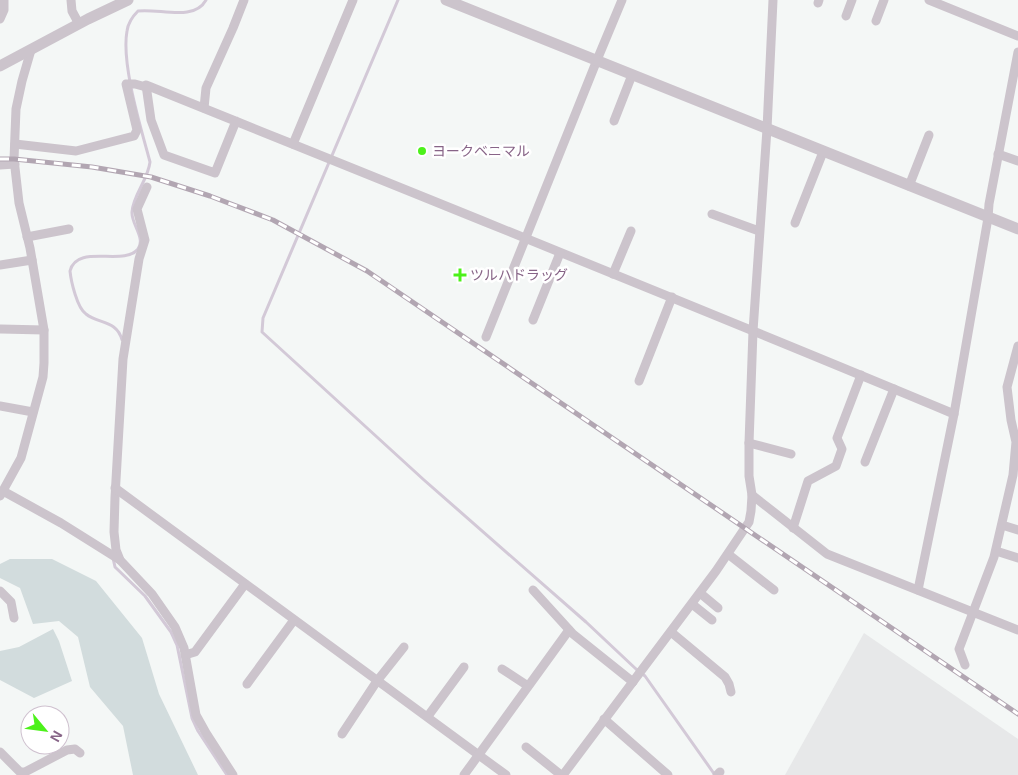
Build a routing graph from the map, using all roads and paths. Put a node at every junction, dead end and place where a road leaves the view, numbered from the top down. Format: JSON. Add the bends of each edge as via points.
{"nodes":[{"id":1,"x":4,"y":0,"type":"edge"},
{"id":2,"x":71,"y":0,"type":"edge"},
{"id":3,"x":128,"y":0,"type":"edge"},
{"id":4,"x":244,"y":0,"type":"edge"},
{"id":5,"x":353,"y":0,"type":"edge"},
{"id":6,"x":446,"y":0,"type":"edge"},
{"id":7,"x":622,"y":0,"type":"edge"},
{"id":8,"x":773,"y":0,"type":"edge"},
{"id":9,"x":852,"y":0,"type":"edge"},
{"id":10,"x":884,"y":0,"type":"edge"},
{"id":11,"x":929,"y":0,"type":"edge"},
{"id":12,"x":846,"y":16,"type":"dead end"},
{"id":13,"x":0,"y":19,"type":"edge"},
{"id":14,"x":876,"y":21,"type":"dead end"},
{"id":15,"x":79,"y":24,"type":"junction"},
{"id":16,"x":1018,"y":36,"type":"edge"},
{"id":17,"x":31,"y":50,"type":"junction"},
{"id":18,"x":1018,"y":52,"type":"edge"},
{"id":19,"x":596,"y":60,"type":"junction"},
{"id":20,"x":1,"y":63,"type":"edge"},
{"id":21,"x":632,"y":75,"type":"junction"},
{"id":22,"x":146,"y":87,"type":"junction"},
{"id":23,"x":204,"y":108,"type":"junction"},
{"id":24,"x":236,"y":121,"type":"junction"},
{"id":25,"x":614,"y":121,"type":"dead end"},
{"id":26,"x":766,"y":129,"type":"junction"},
{"id":27,"x":928,"y":135,"type":"dead end"},
{"id":28,"x":15,"y":144,"type":"junction"},
{"id":29,"x":293,"y":144,"type":"junction"},
{"id":30,"x":823,"y":152,"type":"junction"},
{"id":31,"x":998,"y":154,"type":"junction"},
{"id":32,"x":1018,"y":161,"type":"edge"},
{"id":33,"x":15,"y":164,"type":"junction"},
{"id":34,"x":0,"y":165,"type":"edge"},
{"id":35,"x":909,"y":186,"type":"junction"},
{"id":36,"x":147,"y":187,"type":"dead end"},
{"id":37,"x":712,"y":214,"type":"dead end"},
{"id":38,"x":988,"y":218,"type":"junction"},
{"id":39,"x":795,"y":223,"type":"dead end"},
{"id":40,"x":1018,"y":228,"type":"edge"},
{"id":41,"x":69,"y":229,"type":"dead end"},
{"id":42,"x":631,"y":231,"type":"dead end"},
{"id":43,"x":759,"y":231,"type":"junction"},
{"id":44,"x":28,"y":237,"type":"junction"},
{"id":45,"x":526,"y":239,"type":"junction"},
{"id":46,"x":560,"y":253,"type":"junction"},
{"id":47,"x":32,"y":260,"type":"junction"},
{"id":48,"x":0,"y":265,"type":"edge"},
{"id":49,"x":613,"y":274,"type":"junction"},
{"id":50,"x":672,"y":297,"type":"junction"},
{"id":51,"x":533,"y":320,"type":"dead end"},
{"id":52,"x":1,"y":329,"type":"edge"},
{"id":53,"x":44,"y":330,"type":"junction"},
{"id":54,"x":753,"y":331,"type":"junction"},
{"id":55,"x":486,"y":337,"type":"dead end"},
{"id":56,"x":1018,"y":346,"type":"edge"},
{"id":57,"x":861,"y":375,"type":"junction"},
{"id":58,"x":639,"y":381,"type":"dead end"},
{"id":59,"x":894,"y":389,"type":"junction"},
{"id":60,"x":0,"y":406,"type":"edge"},
{"id":61,"x":33,"y":412,"type":"junction"},
{"id":62,"x":954,"y":414,"type":"junction"},
{"id":63,"x":749,"y":443,"type":"junction"},
{"id":64,"x":791,"y":454,"type":"dead end"},
{"id":65,"x":865,"y":462,"type":"dead end"},
{"id":66,"x":115,"y":488,"type":"junction"},
{"id":67,"x":2,"y":493,"type":"edge"},
{"id":68,"x":752,"y":495,"type":"junction"},
{"id":69,"x":1002,"y":525,"type":"junction"},
{"id":70,"x":793,"y":528,"type":"junction"},
{"id":71,"x":1018,"y":530,"type":"edge"},
{"id":72,"x":996,"y":551,"type":"junction"},
{"id":73,"x":728,"y":554,"type":"junction"},
{"id":74,"x":1018,"y":558,"type":"edge"},
{"id":75,"x":117,"y":559,"type":"junction"},
{"id":76,"x":244,"y":584,"type":"junction"},
{"id":77,"x":533,"y":590,"type":"dead end"},
{"id":78,"x":774,"y":590,"type":"dead end"},
{"id":79,"x":918,"y":590,"type":"junction"},
{"id":80,"x":0,"y":591,"type":"edge"},
{"id":81,"x":700,"y":593,"type":"junction"},
{"id":82,"x":692,"y":604,"type":"junction"},
{"id":83,"x":718,"y":608,"type":"dead end"},
{"id":84,"x":973,"y":613,"type":"junction"},
{"id":85,"x":14,"y":618,"type":"dead end"},
{"id":86,"x":294,"y":620,"type":"junction"},
{"id":87,"x":712,"y":620,"type":"dead end"},
{"id":88,"x":569,"y":630,"type":"junction"},
{"id":89,"x":1018,"y":630,"type":"edge"},
{"id":90,"x":671,"y":632,"type":"junction"},
{"id":91,"x":404,"y":647,"type":"dead end"},
{"id":92,"x":186,"y":655,"type":"junction"},
{"id":93,"x":964,"y":665,"type":"dead end"},
{"id":94,"x":464,"y":667,"type":"dead end"},
{"id":95,"x":502,"y":669,"type":"dead end"},
{"id":96,"x":635,"y":680,"type":"junction"},
{"id":97,"x":377,"y":681,"type":"junction"},
{"id":98,"x":248,"y":684,"type":"dead end"},
{"id":99,"x":528,"y":686,"type":"junction"},
{"id":100,"x":731,"y":692,"type":"dead end"},
{"id":101,"x":428,"y":716,"type":"junction"},
{"id":102,"x":604,"y":719,"type":"junction"},
{"id":103,"x":342,"y":734,"type":"dead end"},
{"id":104,"x":526,"y":747,"type":"dead end"},
{"id":105,"x":0,"y":752,"type":"edge"},
{"id":106,"x":80,"y":753,"type":"dead end"},
{"id":107,"x":478,"y":755,"type":"junction"},
{"id":108,"x":233,"y":775,"type":"edge"},
{"id":109,"x":464,"y":775,"type":"edge"},
{"id":110,"x":506,"y":775,"type":"edge"},
{"id":111,"x":562,"y":775,"type":"edge"},
{"id":112,"x":668,"y":775,"type":"edge"}],
"edges":[{"from":1,"to":13,"type":"street"},
{"from":2,"to":15,"type":"street","via":[[72,11]]},
{"from":3,"to":15,"type":"street"},
{"from":4,"to":23,"type":"street","via":[[206,88]]},
{"from":5,"to":29,"type":"street"},
{"from":6,"to":19,"type":"street"},
{"from":7,"to":19,"type":"street"},
{"from":8,"to":26,"type":"street"},
{"from":9,"to":12,"type":"street"},
{"from":10,"to":14,"type":"street"},
{"from":11,"to":16,"type":"street"},
{"from":15,"to":17,"type":"street"},
{"from":17,"to":20,"type":"street"},
{"from":17,"to":28,"type":"street","via":[[16,110]]},
{"from":18,"to":31,"type":"street"},
{"from":19,"to":21,"type":"street"},
{"from":19,"to":45,"type":"street"},
{"from":21,"to":25,"type":"street"},
{"from":21,"to":26,"type":"street"},
{"from":22,"to":23,"type":"street"},
{"from":22,"to":24,"type":"street","via":[[151,120],[164,155],[215,173]]},
{"from":22,"to":28,"type":"street","via":[[131,84],[137,130],[134,136],[76,151]]},
{"from":23,"to":24,"type":"street"},
{"from":24,"to":29,"type":"street"},
{"from":26,"to":30,"type":"street"},
{"from":26,"to":43,"type":"street"},
{"from":27,"to":35,"type":"street"},
{"from":28,"to":33,"type":"street"},
{"from":29,"to":45,"type":"street"},
{"from":30,"to":35,"type":"street"},
{"from":30,"to":39,"type":"street"},
{"from":31,"to":32,"type":"street"},
{"from":31,"to":38,"type":"street"},
{"from":33,"to":34,"type":"street"},
{"from":33,"to":44,"type":"street","via":[[19,203]]},
{"from":35,"to":38,"type":"street"},
{"from":36,"to":66,"type":"street","via":[[137,209],[146,240],[139,259],[124,359]]},
{"from":37,"to":43,"type":"street"},
{"from":38,"to":40,"type":"street"},
{"from":38,"to":62,"type":"street"},
{"from":41,"to":44,"type":"street"},
{"from":42,"to":49,"type":"street"},
{"from":43,"to":54,"type":"street"},
{"from":44,"to":47,"type":"street"},
{"from":45,"to":46,"type":"street"},
{"from":45,"to":55,"type":"street"},
{"from":46,"to":49,"type":"street"},
{"from":46,"to":51,"type":"street"},
{"from":47,"to":48,"type":"street"},
{"from":47,"to":53,"type":"street"},
{"from":49,"to":50,"type":"street"},
{"from":50,"to":54,"type":"street"},
{"from":50,"to":58,"type":"street"},
{"from":52,"to":53,"type":"street"},
{"from":53,"to":61,"type":"street","via":[[43,377]]},
{"from":54,"to":57,"type":"street"},
{"from":54,"to":63,"type":"street"},
{"from":56,"to":69,"type":"street","via":[[1008,386],[1010,420],[1016,442],[1013,475]]},
{"from":57,"to":59,"type":"street"},
{"from":57,"to":70,"type":"street","via":[[837,438],[842,449],[836,466],[808,481]]},
{"from":59,"to":62,"type":"street"},
{"from":59,"to":65,"type":"street"},
{"from":60,"to":61,"type":"street"},
{"from":61,"to":67,"type":"street","via":[[21,458]]},
{"from":62,"to":79,"type":"street"},
{"from":63,"to":64,"type":"street"},
{"from":63,"to":68,"type":"street"},
{"from":66,"to":75,"type":"street"},
{"from":66,"to":76,"type":"street"},
{"from":67,"to":75,"type":"street","via":[[61,523]]},
{"from":68,"to":70,"type":"street"},
{"from":68,"to":73,"type":"street","via":[[749,522]]},
{"from":69,"to":71,"type":"street"},
{"from":69,"to":72,"type":"street"},
{"from":70,"to":79,"type":"street","via":[[827,554]]},
{"from":72,"to":74,"type":"street"},
{"from":72,"to":84,"type":"street"},
{"from":73,"to":78,"type":"street"},
{"from":73,"to":81,"type":"street"},
{"from":75,"to":92,"type":"street","via":[[152,594],[176,627]]},
{"from":76,"to":86,"type":"street"},
{"from":76,"to":92,"type":"street","via":[[195,652]]},
{"from":77,"to":88,"type":"street"},
{"from":79,"to":84,"type":"street"},
{"from":80,"to":85,"type":"street","via":[[11,602]]},
{"from":81,"to":82,"type":"street"},
{"from":81,"to":83,"type":"street"},
{"from":82,"to":87,"type":"street"},
{"from":82,"to":90,"type":"street"},
{"from":84,"to":89,"type":"street"},
{"from":84,"to":93,"type":"street","via":[[960,649]]},
{"from":86,"to":97,"type":"street"},
{"from":86,"to":98,"type":"street"},
{"from":88,"to":96,"type":"street"},
{"from":88,"to":99,"type":"street"},
{"from":90,"to":96,"type":"street"},
{"from":90,"to":100,"type":"street","via":[[725,677]]},
{"from":91,"to":97,"type":"street"},
{"from":92,"to":108,"type":"street","via":[[196,715]]},
{"from":94,"to":101,"type":"street"},
{"from":95,"to":99,"type":"street"},
{"from":96,"to":102,"type":"street"},
{"from":97,"to":101,"type":"street"},
{"from":97,"to":103,"type":"street"},
{"from":99,"to":107,"type":"street"},
{"from":101,"to":107,"type":"street"},
{"from":102,"to":111,"type":"street"},
{"from":102,"to":112,"type":"street"},
{"from":104,"to":111,"type":"street"},
{"from":105,"to":106,"type":"street","via":[[20,772],[67,750],[75,749]]},
{"from":107,"to":109,"type":"street"},
{"from":107,"to":110,"type":"street"}]}
